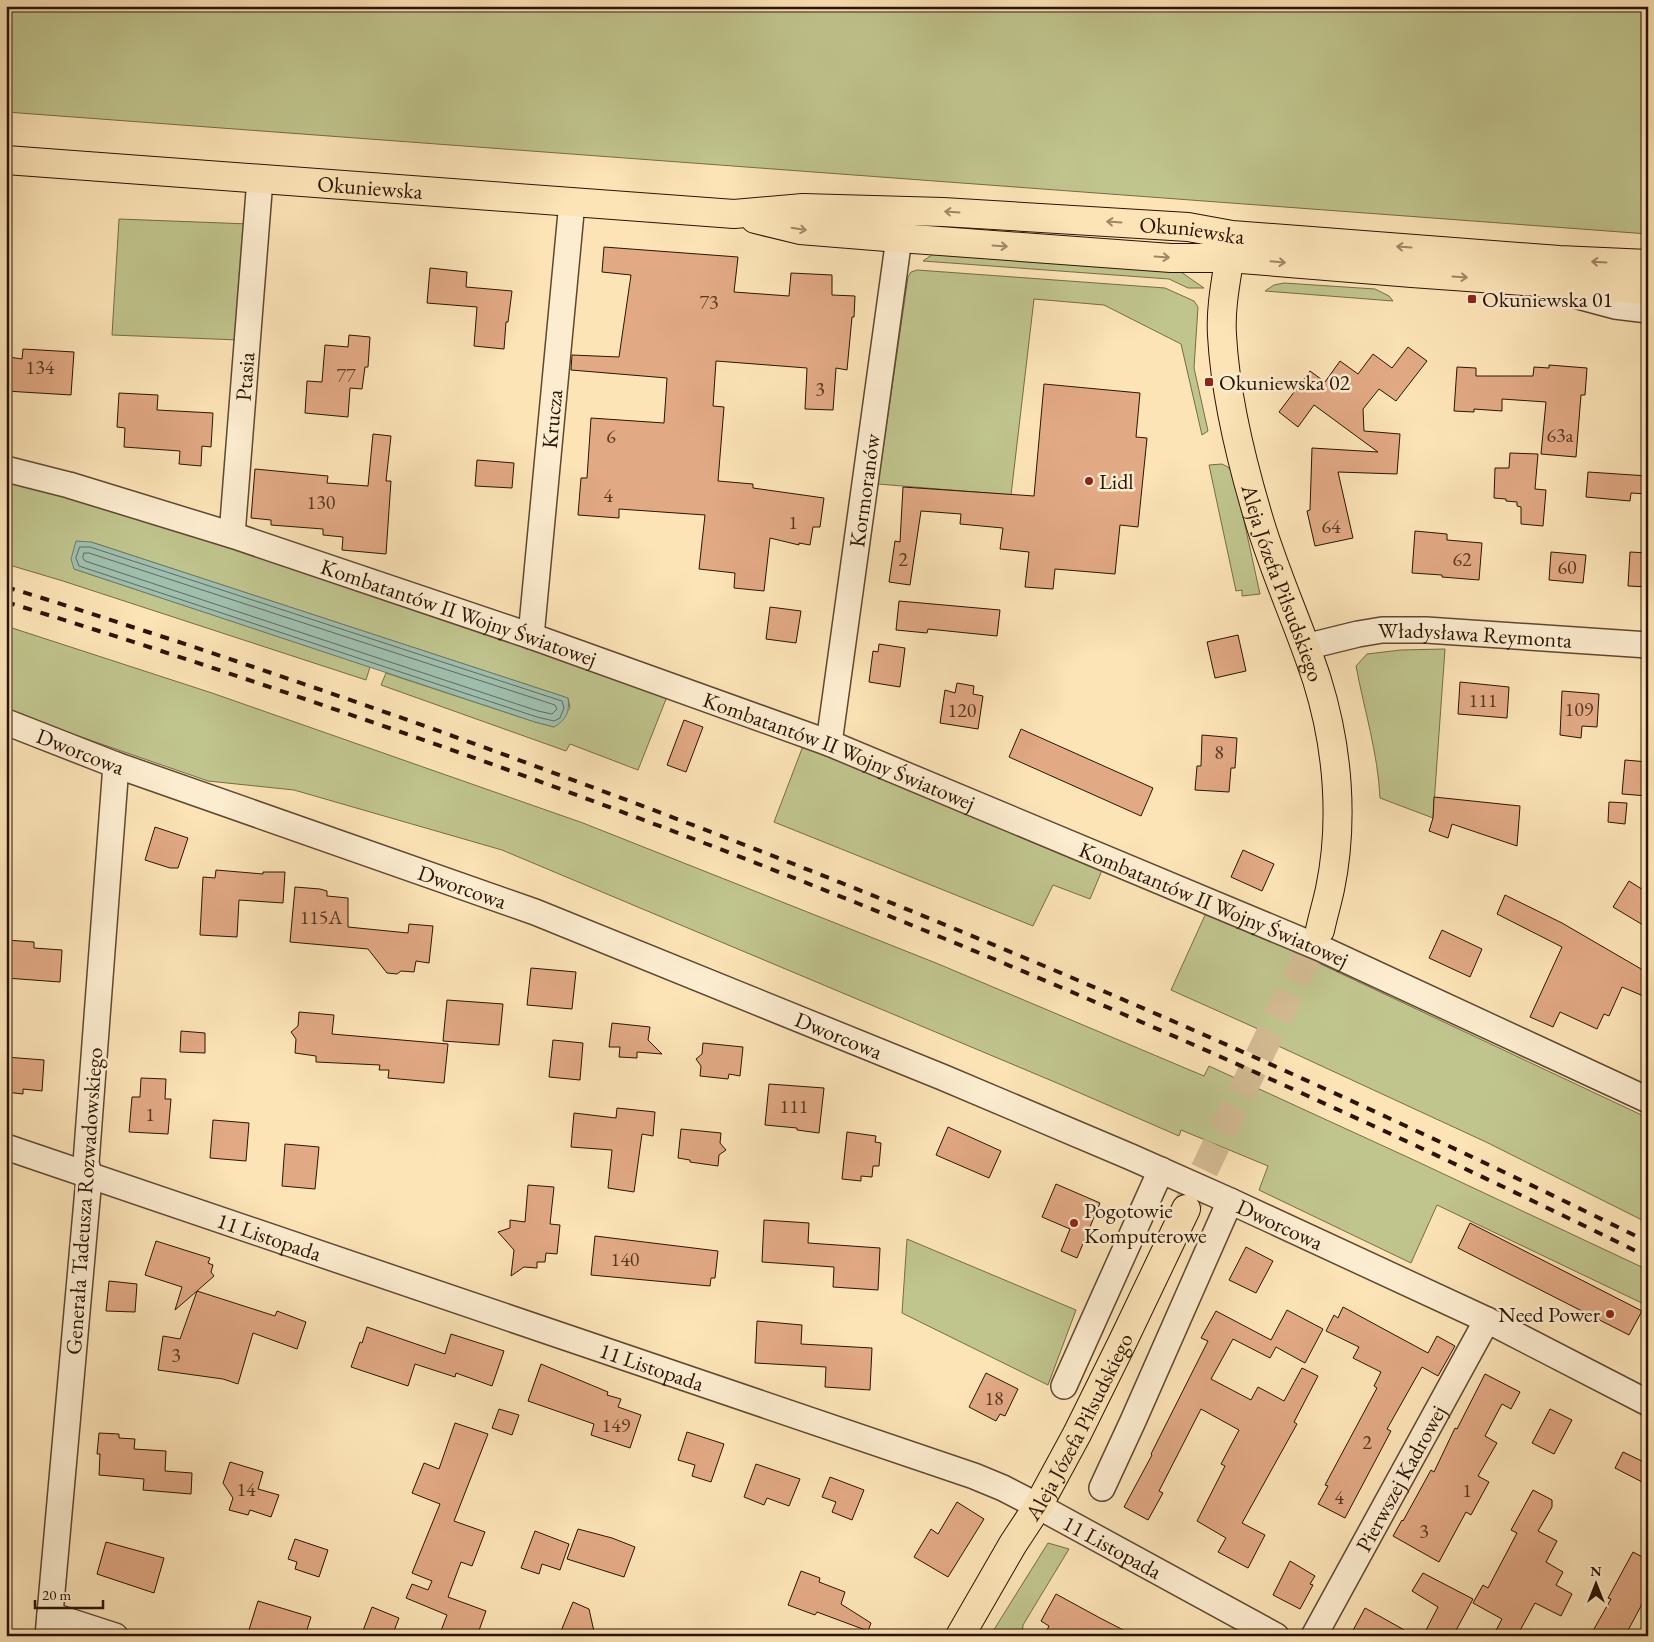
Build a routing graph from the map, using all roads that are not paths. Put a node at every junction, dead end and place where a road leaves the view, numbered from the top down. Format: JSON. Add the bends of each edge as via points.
{"nodes":[{"id":1,"x":6,"y":160,"type":"edge"},
{"id":2,"x":260,"y":179,"type":"junction"},
{"id":3,"x":572,"y":202,"type":"junction"},
{"id":4,"x":734,"y":214,"type":"junction"},
{"id":5,"x":899,"y":238,"type":"junction"},
{"id":6,"x":1231,"y":246,"type":"junction"},
{"id":7,"x":1648,"y":264,"type":"edge"},
{"id":8,"x":1522,"y":281,"type":"junction"},
{"id":9,"x":1648,"y":290,"type":"edge"},
{"id":10,"x":1648,"y":310,"type":"edge"},
{"id":11,"x":6,"y":468,"type":"edge"},
{"id":12,"x":232,"y":535,"type":"junction"},
{"id":13,"x":532,"y":636,"type":"junction"},
{"id":14,"x":1648,"y":645,"type":"edge"},
{"id":15,"x":1305,"y":647,"type":"junction"},
{"id":16,"x":6,"y":722,"type":"edge"},
{"id":17,"x":829,"y":742,"type":"junction"},
{"id":18,"x":116,"y":765,"type":"junction"},
{"id":19,"x":1320,"y":930,"type":"tunnel mouth"},
{"id":20,"x":1648,"y":1100,"type":"edge"},
{"id":21,"x":6,"y":1147,"type":"edge"},
{"id":22,"x":1161,"y":1170,"type":"junction"},
{"id":23,"x":89,"y":1174,"type":"junction"},
{"id":24,"x":1230,"y":1201,"type":"junction"},
{"id":25,"x":1186,"y":1209,"type":"tunnel mouth"},
{"id":26,"x":1487,"y":1320,"type":"junction"},
{"id":27,"x":1064,"y":1386,"type":"dead end"},
{"id":28,"x":1648,"y":1403,"type":"edge"},
{"id":29,"x":1102,"y":1488,"type":"dead end"},
{"id":30,"x":1038,"y":1506,"type":"junction"},
{"id":31,"x":49,"y":1625,"type":"edge"},
{"id":32,"x":115,"y":1636,"type":"edge"},
{"id":33,"x":960,"y":1636,"type":"edge"},
{"id":34,"x":1276,"y":1636,"type":"edge"},
{"id":35,"x":1314,"y":1636,"type":"edge"}],
"edges":[{"from":1,"to":2,"type":"main road","name":"Okuniewska"},
{"from":2,"to":3,"type":"main road","name":"Okuniewska"},
{"from":2,"to":12,"type":"street","name":"Ptasia"},
{"from":3,"to":4,"type":"main road","name":"Okuniewska"},
{"from":3,"to":13,"type":"street","name":"Krucza"},
{"from":4,"to":5,"type":"main road","name":"Okuniewska","one_way":true,"via":[[800,230]]},
{"from":6,"to":4,"type":"main road","name":"Okuniewska","one_way":true,"via":[[1188,227],[943,212],[803,208]]},
{"from":5,"to":6,"type":"main road","name":"Okuniewska","one_way":true,"via":[[1171,258]]},
{"from":5,"to":17,"type":"street","name":"Kormoranów"},
{"from":7,"to":6,"type":"main road","name":"Okuniewska","one_way":true},
{"from":6,"to":8,"type":"main road","name":"Okuniewska","one_way":true},
{"from":6,"to":15,"type":"main road","name":"Aleja Józefa Piłsudskiego","via":[[1222,312],[1226,379],[1256,513]]},
{"from":8,"to":9,"type":"main road","name":"Okuniewska"},
{"from":8,"to":10,"type":"street","name":"Okuniewska","via":[[1615,306]]},
{"from":11,"to":12,"type":"street","name":"Kombatantów II Wojny Światowej"},
{"from":12,"to":13,"type":"street","name":"Kombatantów II Wojny Światowej"},
{"from":13,"to":17,"type":"street","name":"Kombatantów II Wojny Światowej"},
{"from":14,"to":15,"type":"street","name":"Władysława Reymonta","via":[[1382,630]]},
{"from":15,"to":19,"type":"main road","name":"Aleja Józefa Piłsudskiego","via":[[1326,712],[1335,756],[1338,799],[1330,889]]},
{"from":16,"to":18,"type":"street","name":"Dworcowa"},
{"from":17,"to":20,"type":"street","name":"Kombatantów II Wojny Światowej","via":[[1320,948]]},
{"from":18,"to":22,"type":"street","name":"Dworcowa","via":[[534,912],[942,1077]]},
{"from":18,"to":23,"type":"street","name":"Generała Tadeusza Rozwadowskiego","via":[[86,1163]]},
{"from":21,"to":23,"type":"street","name":"11 Listopada"},
{"from":22,"to":24,"type":"street","name":"Dworcowa"},
{"from":22,"to":27,"type":"street","name":"Aleja Józefa Piłsudskiego"},
{"from":23,"to":30,"type":"street","name":"11 Listopada","via":[[974,1476]]},
{"from":23,"to":31,"type":"street","name":"Generała Tadeusza Rozwadowskiego"},
{"from":24,"to":26,"type":"street","name":"Dworcowa"},
{"from":24,"to":29,"type":"street","name":"Aleja Józefa Piłsudskiego"},
{"from":25,"to":30,"type":"main road","name":"Aleja Józefa Piłsudskiego","via":[[1077,1434]]},
{"from":26,"to":28,"type":"street","name":"Dworcowa"},
{"from":26,"to":35,"type":"street","name":"Pierwszej Kadrowej"},
{"from":30,"to":33,"type":"main road","name":"Aleja Józefa Piłsudskiego"},
{"from":30,"to":34,"type":"street","name":"11 Listopada"},
{"from":31,"to":32,"type":"street"}]}
